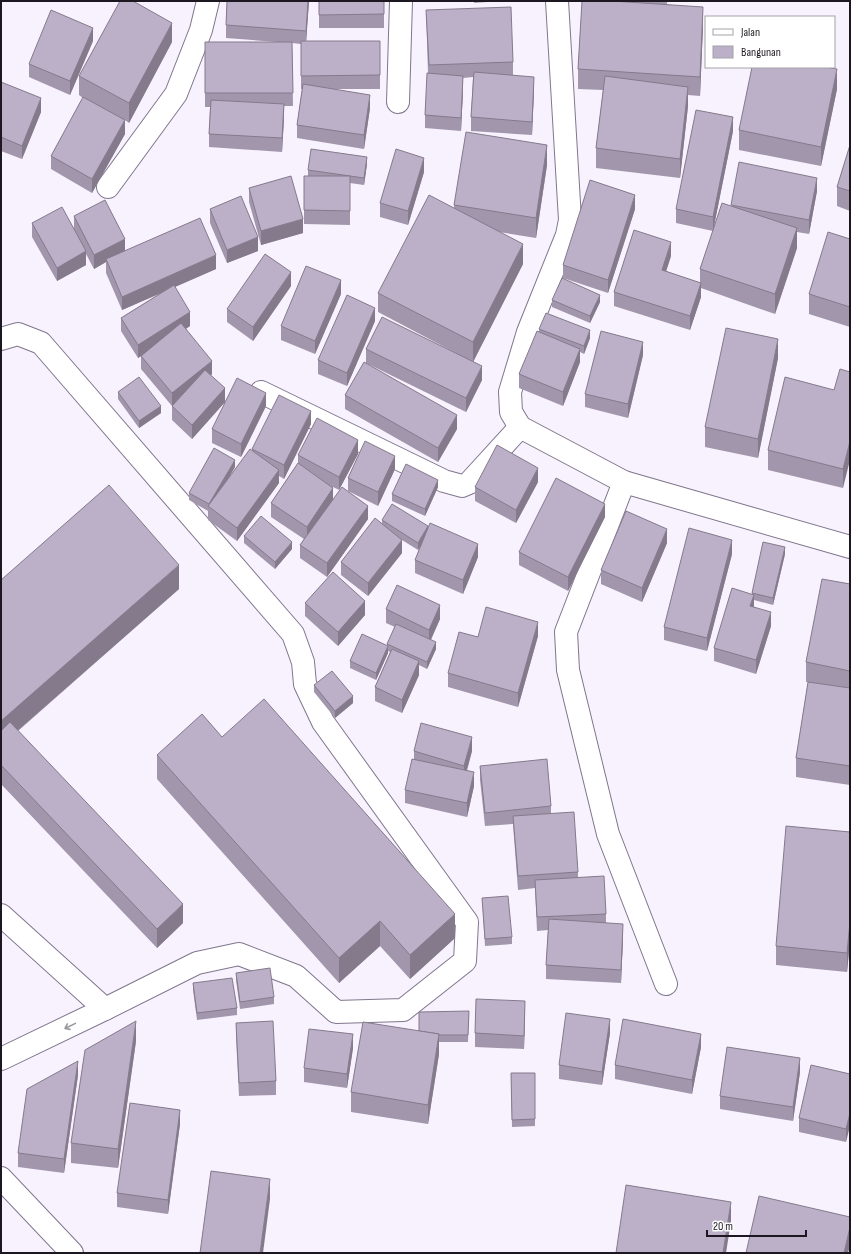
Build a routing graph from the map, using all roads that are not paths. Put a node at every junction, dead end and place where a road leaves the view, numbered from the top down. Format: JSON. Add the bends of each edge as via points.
{"nodes":[{"id":1,"x":208,"y":1,"type":"edge"},
{"id":2,"x":400,"y":1,"type":"edge"},
{"id":3,"x":557,"y":1,"type":"edge"},
{"id":4,"x":398,"y":102,"type":"dead end"},
{"id":5,"x":108,"y":187,"type":"dead end"},
{"id":6,"x":1,"y":339,"type":"edge"},
{"id":7,"x":261,"y":392,"type":"edge"},
{"id":8,"x":520,"y":427,"type":"junction"},
{"id":9,"x":624,"y":482,"type":"junction"},
{"id":10,"x":850,"y":547,"type":"edge"},
{"id":11,"x":1,"y":915,"type":"edge"},
{"id":12,"x":666,"y":984,"type":"dead end"},
{"id":13,"x":105,"y":1009,"type":"junction"},
{"id":14,"x":1,"y":1059,"type":"edge"},
{"id":15,"x":1,"y":1178,"type":"edge"},
{"id":16,"x":72,"y":1253,"type":"edge"}],
"edges":[{"from":1,"to":5,"type":"street","via":[[201,30],[176,94]]},
{"from":2,"to":4,"type":"street"},
{"from":3,"to":8,"type":"street","via":[[570,220],[567,235],[528,332],[510,392],[511,412]]},
{"from":6,"to":13,"type":"street","via":[[18,334],[41,343],[293,634],[303,662],[305,684],[323,722],[467,922],[465,961],[403,1010],[336,1012],[296,976],[239,954],[197,963]]},
{"from":7,"to":8,"type":"street","via":[[444,481],[462,486],[469,483]]},
{"from":8,"to":9,"type":"street"},
{"from":9,"to":10,"type":"street"},
{"from":9,"to":12,"type":"street","via":[[566,632],[568,670],[608,834]]},
{"from":11,"to":13,"type":"street"},
{"from":13,"to":14,"type":"street","one_way":true},
{"from":15,"to":16,"type":"street"}]}
